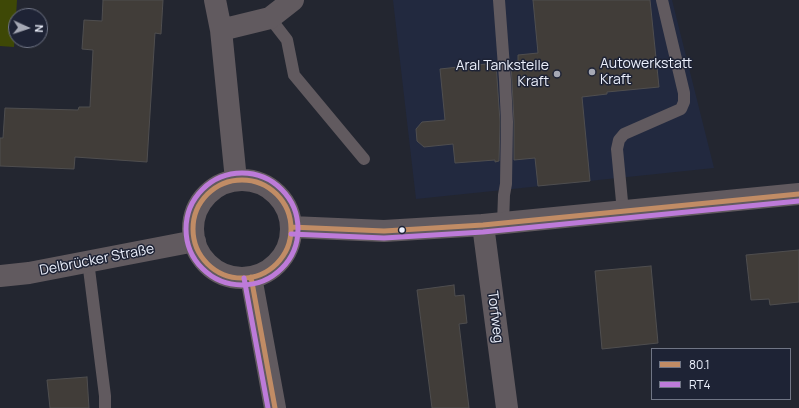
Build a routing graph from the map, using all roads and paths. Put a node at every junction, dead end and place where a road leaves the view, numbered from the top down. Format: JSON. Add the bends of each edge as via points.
{"nodes":[{"id":1,"x":215,"y":0,"type":"edge"},
{"id":2,"x":293,"y":0,"type":"edge"},
{"id":3,"x":499,"y":0,"type":"edge"},
{"id":4,"x":662,"y":0,"type":"edge"},
{"id":5,"x":270,"y":18,"type":"junction"},
{"id":6,"x":221,"y":30,"type":"junction"},
{"id":7,"x":364,"y":159,"type":"dead end"},
{"id":8,"x":236,"y":180,"type":"junction"},
{"id":9,"x":799,"y":194,"type":"edge"},
{"id":10,"x":623,"y":212,"type":"junction"},
{"id":11,"x":493,"y":224,"type":"junction"},
{"id":12,"x":291,"y":228,"type":"junction"},
{"id":13,"x":195,"y":241,"type":"junction"},
{"id":14,"x":88,"y":262,"type":"junction"},
{"id":15,"x":0,"y":276,"type":"edge"},
{"id":16,"x":251,"y":277,"type":"junction"},
{"id":17,"x":105,"y":408,"type":"edge"},
{"id":18,"x":275,"y":408,"type":"edge"},
{"id":19,"x":507,"y":408,"type":"edge"}],
"edges":[{"from":1,"to":6,"type":"street"},
{"from":2,"to":5,"type":"street"},
{"from":3,"to":11,"type":"lane","via":[[507,122],[506,184]]},
{"from":4,"to":10,"type":"lane","via":[[684,92],[684,102],[681,109],[624,134],[619,140],[617,149]]},
{"from":5,"to":6,"type":"street"},
{"from":5,"to":7,"type":"lane","via":[[287,40],[294,75]]},
{"from":6,"to":8,"type":"street"},
{"from":8,"to":12,"type":"street","via":[[253,180],[268,187],[280,197],[288,211]]},
{"from":8,"to":13,"type":"street","via":[[220,184],[207,194],[198,208],[193,224]]},
{"from":9,"to":10,"type":"street"},
{"from":10,"to":11,"type":"street"},
{"from":11,"to":12,"type":"street","via":[[384,231]]},
{"from":11,"to":19,"type":"street","name":"Torfweg"},
{"from":12,"to":16,"type":"street","via":[[290,241],[276,265],[264,273]]},
{"from":13,"to":14,"type":"street","name":"Delbrücker Straße"},
{"from":13,"to":16,"type":"street","via":[[200,254],[210,266],[222,274],[236,278]]},
{"from":14,"to":15,"type":"street","name":"Delbrücker Straße"},
{"from":14,"to":17,"type":"lane"},
{"from":16,"to":18,"type":"street"}]}
